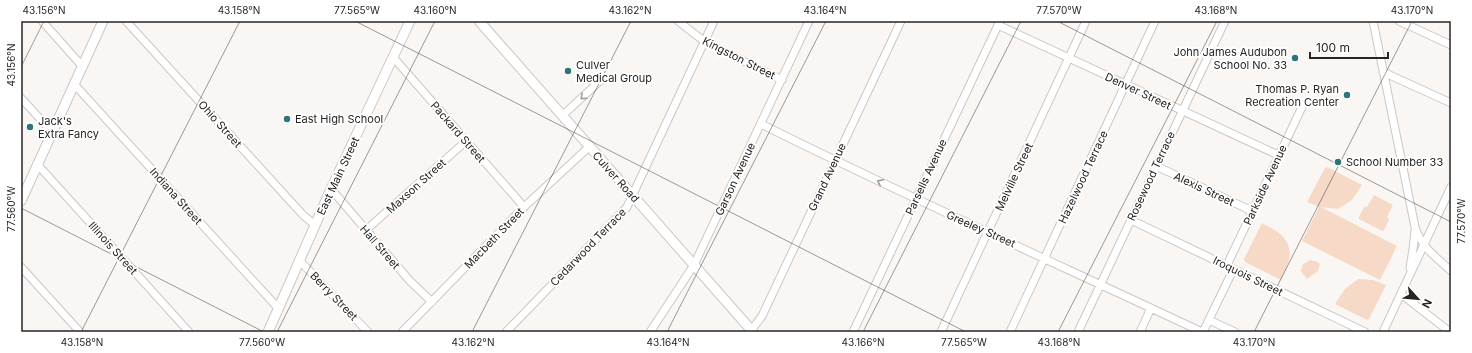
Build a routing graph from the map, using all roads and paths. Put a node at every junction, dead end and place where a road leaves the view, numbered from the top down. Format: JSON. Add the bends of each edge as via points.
{"nodes":[{"id":1,"x":42,"y":21,"type":"edge"},
{"id":2,"x":102,"y":21,"type":"edge"},
{"id":3,"x":126,"y":21,"type":"edge"},
{"id":4,"x":410,"y":21,"type":"edge"},
{"id":5,"x":478,"y":21,"type":"edge"},
{"id":6,"x":678,"y":21,"type":"edge"},
{"id":7,"x":714,"y":21,"type":"edge"},
{"id":8,"x":809,"y":21,"type":"edge"},
{"id":9,"x":901,"y":21,"type":"edge"},
{"id":10,"x":1086,"y":21,"type":"edge"},
{"id":11,"x":1155,"y":21,"type":"edge"},
{"id":12,"x":1225,"y":21,"type":"edge"},
{"id":13,"x":1373,"y":21,"type":"edge"},
{"id":14,"x":1399,"y":21,"type":"edge"},
{"id":15,"x":999,"y":23,"type":"edge"},
{"id":16,"x":705,"y":42,"type":"junction"},
{"id":17,"x":1451,"y":45,"type":"edge"},
{"id":18,"x":393,"y":57,"type":"junction"},
{"id":19,"x":1069,"y":59,"type":"junction"},
{"id":20,"x":82,"y":66,"type":"junction"},
{"id":21,"x":1383,"y":72,"type":"junction"},
{"id":22,"x":604,"y":78,"type":"dead end"},
{"id":23,"x":782,"y":80,"type":"junction"},
{"id":24,"x":74,"y":84,"type":"junction"},
{"id":25,"x":1125,"y":85,"type":"junction"},
{"id":26,"x":21,"y":98,"type":"edge"},
{"id":27,"x":1451,"y":103,"type":"edge"},
{"id":28,"x":1303,"y":105,"type":"dead end"},
{"id":29,"x":1182,"y":111,"type":"junction"},
{"id":30,"x":562,"y":116,"type":"junction"},
{"id":31,"x":761,"y":124,"type":"junction"},
{"id":32,"x":52,"y":132,"type":"junction"},
{"id":33,"x":466,"y":142,"type":"junction"},
{"id":34,"x":589,"y":147,"type":"junction"},
{"id":35,"x":1278,"y":155,"type":"junction"},
{"id":36,"x":835,"y":161,"type":"junction"},
{"id":37,"x":37,"y":164,"type":"junction"},
{"id":38,"x":1156,"y":166,"type":"junction"},
{"id":39,"x":1451,"y":187,"type":"edge"},
{"id":40,"x":331,"y":189,"type":"junction"},
{"id":41,"x":633,"y":196,"type":"junction"},
{"id":42,"x":916,"y":199,"type":"junction"},
{"id":43,"x":21,"y":200,"type":"edge"},
{"id":44,"x":524,"y":207,"type":"junction"},
{"id":45,"x":1252,"y":211,"type":"junction"},
{"id":46,"x":1130,"y":220,"type":"junction"},
{"id":47,"x":315,"y":225,"type":"junction"},
{"id":48,"x":1415,"y":227,"type":"junction"},
{"id":49,"x":366,"y":230,"type":"junction"},
{"id":50,"x":988,"y":232,"type":"junction"},
{"id":51,"x":1423,"y":246,"type":"junction"},
{"id":52,"x":1045,"y":258,"type":"junction"},
{"id":53,"x":300,"y":261,"type":"junction"},
{"id":54,"x":694,"y":265,"type":"junction"},
{"id":55,"x":21,"y":267,"type":"edge"},
{"id":56,"x":1230,"y":268,"type":"junction"},
{"id":57,"x":1451,"y":271,"type":"edge"},
{"id":58,"x":1406,"y":282,"type":"junction"},
{"id":59,"x":1100,"y":285,"type":"junction"},
{"id":60,"x":1401,"y":294,"type":"junction"},
{"id":61,"x":432,"y":302,"type":"junction"},
{"id":62,"x":278,"y":308,"type":"junction"},
{"id":63,"x":1151,"y":308,"type":"junction"},
{"id":64,"x":1209,"y":320,"type":"junction"},
{"id":65,"x":80,"y":332,"type":"edge"},
{"id":66,"x":189,"y":332,"type":"edge"},
{"id":67,"x":268,"y":332,"type":"edge"},
{"id":68,"x":368,"y":332,"type":"edge"},
{"id":69,"x":402,"y":332,"type":"edge"},
{"id":70,"x":506,"y":332,"type":"edge"},
{"id":71,"x":650,"y":332,"type":"edge"},
{"id":72,"x":752,"y":332,"type":"edge"},
{"id":73,"x":853,"y":332,"type":"edge"},
{"id":74,"x":941,"y":332,"type":"edge"},
{"id":75,"x":1010,"y":332,"type":"edge"},
{"id":76,"x":1078,"y":332,"type":"edge"},
{"id":77,"x":1140,"y":332,"type":"edge"},
{"id":78,"x":1202,"y":332,"type":"edge"},
{"id":79,"x":1235,"y":332,"type":"edge"},
{"id":80,"x":1365,"y":332,"type":"edge"},
{"id":81,"x":1383,"y":332,"type":"edge"},
{"id":82,"x":1450,"y":332,"type":"edge"}],
"edges":[{"from":1,"to":20,"type":"street"},
{"from":2,"to":20,"type":"main road"},
{"from":3,"to":47,"type":"street","name":"Ohio Street","via":[[303,215]]},
{"from":4,"to":18,"type":"main road","name":"East Main Street"},
{"from":5,"to":30,"type":"main road","name":"Culver Road"},
{"from":6,"to":16,"type":"street","name":"Kingston Street"},
{"from":7,"to":16,"type":"street","name":"Cedarwood Terrace"},
{"from":8,"to":23,"type":"street","name":"Garson Avenue"},
{"from":9,"to":36,"type":"street","name":"Grand Avenue"},
{"from":10,"to":19,"type":"street","name":"Melville Street"},
{"from":11,"to":25,"type":"street","name":"Hazelwood Terrace"},
{"from":12,"to":29,"type":"street","name":"Rosewood Terrace"},
{"from":13,"to":21,"type":"street"},
{"from":14,"to":17,"type":"street"},
{"from":15,"to":19,"type":"street","name":"Denver Street"},
{"from":15,"to":42,"type":"street","name":"Parsells Avenue"},
{"from":16,"to":23,"type":"street","name":"Kingston Street"},
{"from":16,"to":41,"type":"street","name":"Cedarwood Terrace"},
{"from":18,"to":33,"type":"street","name":"Packard Street"},
{"from":18,"to":40,"type":"main road","name":"East Main Street"},
{"from":19,"to":25,"type":"street","name":"Denver Street"},
{"from":19,"to":50,"type":"street","name":"Melville Street"},
{"from":20,"to":24,"type":"main road"},
{"from":21,"to":27,"type":"street"},
{"from":21,"to":48,"type":"street"},
{"from":22,"to":30,"type":"street","one_way":true},
{"from":23,"to":31,"type":"street","name":"Garson Avenue"},
{"from":24,"to":32,"type":"main road"},
{"from":24,"to":62,"type":"street","name":"Indiana Street"},
{"from":25,"to":29,"type":"street","name":"Denver Street"},
{"from":25,"to":52,"type":"street","name":"Hazelwood Terrace"},
{"from":26,"to":32,"type":"street"},
{"from":28,"to":35,"type":"street","name":"Parkside Avenue"},
{"from":29,"to":35,"type":"street","name":"Denver Street"},
{"from":29,"to":38,"type":"street","name":"Rosewood Terrace"},
{"from":30,"to":34,"type":"main road","name":"Culver Road"},
{"from":31,"to":36,"type":"street","name":"Greeley Street"},
{"from":31,"to":54,"type":"street","name":"Garson Avenue"},
{"from":32,"to":37,"type":"main road"},
{"from":33,"to":44,"type":"street","name":"Packard Street"},
{"from":33,"to":49,"type":"street","name":"Maxson Street"},
{"from":34,"to":41,"type":"main road","name":"Culver Road"},
{"from":34,"to":44,"type":"street","name":"Macbeth Street"},
{"from":35,"to":45,"type":"street","name":"Parkside Avenue"},
{"from":42,"to":36,"type":"street","name":"Greeley Street","one_way":true},
{"from":36,"to":72,"type":"street","name":"Grand Avenue","via":[[762,316]]},
{"from":37,"to":43,"type":"main road"},
{"from":37,"to":66,"type":"street","name":"Illinois Street"},
{"from":38,"to":45,"type":"street","name":"Alexis Street"},
{"from":38,"to":46,"type":"street","name":"Rosewood Terrace"},
{"from":39,"to":51,"type":"street"},
{"from":40,"to":47,"type":"main road","name":"East Main Street"},
{"from":40,"to":49,"type":"street","name":"Hall Street"},
{"from":41,"to":54,"type":"main road","name":"Culver Road"},
{"from":41,"to":70,"type":"street","name":"Cedarwood Terrace","via":[[623,211]]},
{"from":42,"to":50,"type":"street","name":"Greeley Street"},
{"from":42,"to":73,"type":"street","name":"Parsells Avenue"},
{"from":44,"to":61,"type":"street","name":"Macbeth Street"},
{"from":45,"to":56,"type":"street","name":"Parkside Avenue"},
{"from":46,"to":56,"type":"street","name":"Iroquois Street"},
{"from":46,"to":59,"type":"street","name":"Rosewood Terrace"},
{"from":47,"to":53,"type":"main road","name":"East Main Street"},
{"from":48,"to":51,"type":"street"},
{"from":48,"to":58,"type":"street"},
{"from":49,"to":61,"type":"street","name":"Hall Street","via":[[410,281]]},
{"from":50,"to":52,"type":"street","name":"Greeley Street"},
{"from":50,"to":74,"type":"street","name":"Melville Street"},
{"from":51,"to":57,"type":"street"},
{"from":51,"to":58,"type":"street"},
{"from":52,"to":59,"type":"street","name":"Greeley Street"},
{"from":52,"to":75,"type":"street","name":"Hazelwood Terrace"},
{"from":53,"to":62,"type":"main road","name":"East Main Street"},
{"from":53,"to":68,"type":"street","name":"Berry Street"},
{"from":54,"to":71,"type":"street","name":"Garson Avenue"},
{"from":54,"to":72,"type":"main road","name":"Culver Road"},
{"from":55,"to":65,"type":"street"},
{"from":56,"to":64,"type":"street","name":"Parkside Avenue"},
{"from":56,"to":80,"type":"street","name":"Iroquois Street"},
{"from":58,"to":60,"type":"street"},
{"from":59,"to":63,"type":"street","name":"Greeley Street"},
{"from":59,"to":76,"type":"street","name":"Rosewood Terrace"},
{"from":60,"to":81,"type":"street"},
{"from":60,"to":82,"type":"street"},
{"from":61,"to":69,"type":"street","name":"Macbeth Street"},
{"from":62,"to":67,"type":"main road","name":"East Main Street"},
{"from":63,"to":77,"type":"street"},
{"from":63,"to":78,"type":"street","name":"Greeley Street"},
{"from":64,"to":78,"type":"street","name":"Parkside Avenue"},
{"from":64,"to":79,"type":"street"}]}
